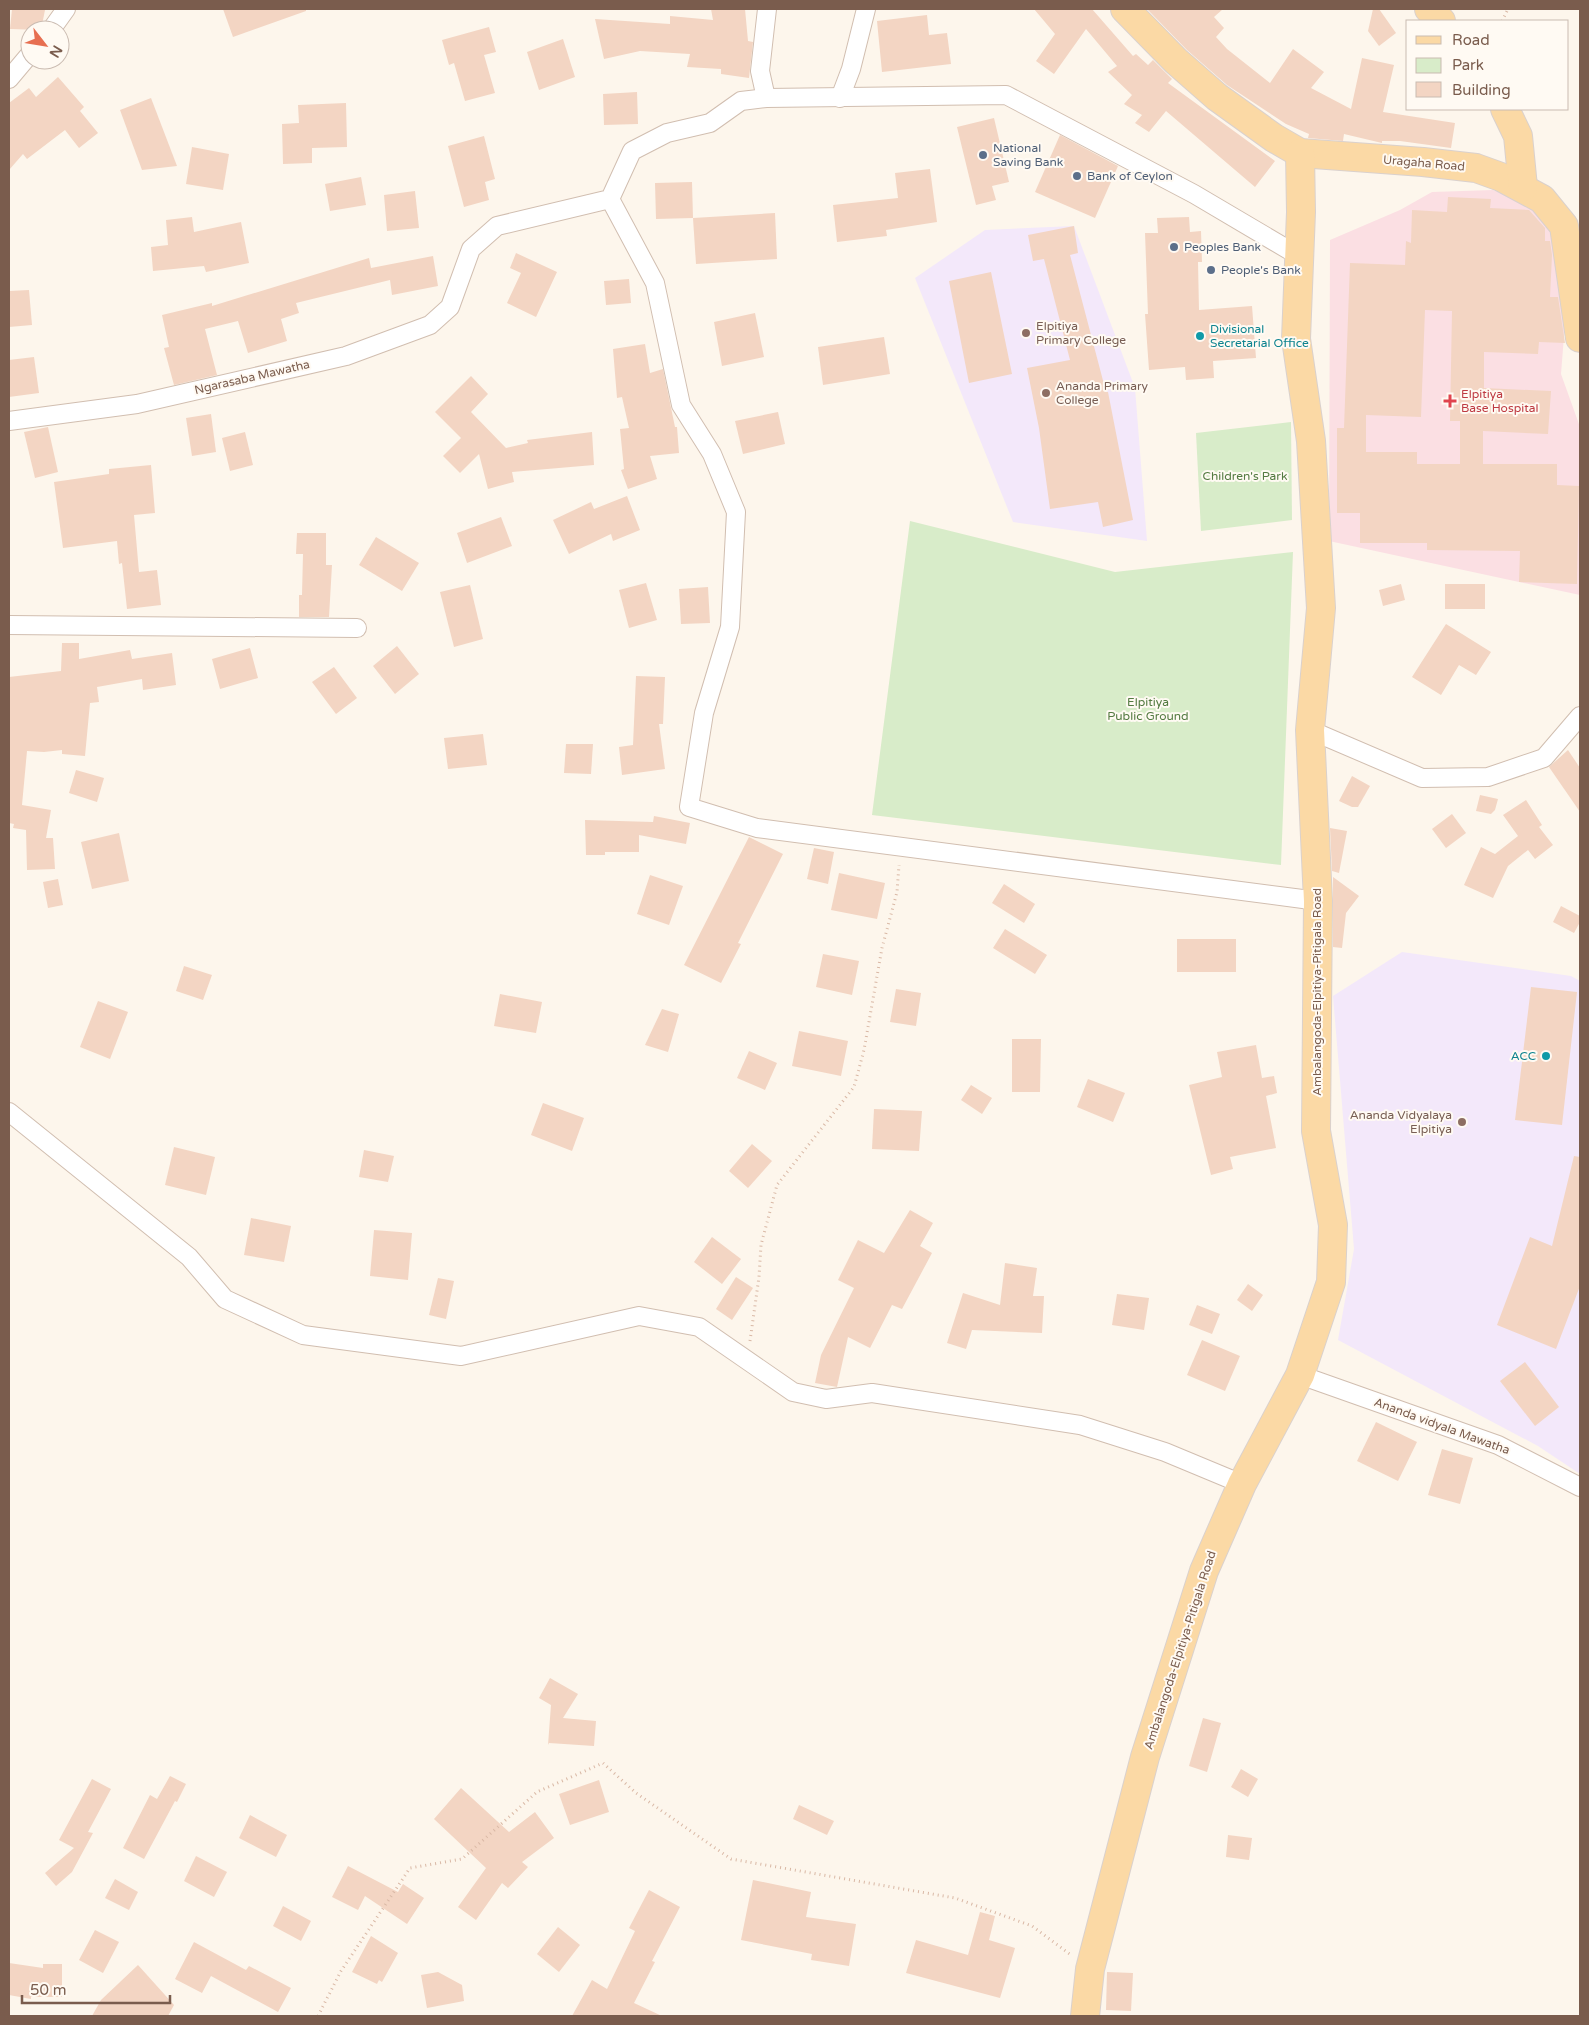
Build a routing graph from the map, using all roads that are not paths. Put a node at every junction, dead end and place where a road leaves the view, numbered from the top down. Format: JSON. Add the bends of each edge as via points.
{"nodes":[{"id":1,"x":66,"y":9,"type":"edge"},
{"id":2,"x":767,"y":9,"type":"edge"},
{"id":3,"x":866,"y":9,"type":"edge"},
{"id":4,"x":1125,"y":9,"type":"edge"},
{"id":5,"x":1429,"y":9,"type":"edge"},
{"id":6,"x":59,"y":20,"type":"edge"},
{"id":7,"x":1440,"y":20,"type":"edge"},
{"id":8,"x":20,"y":66,"type":"edge"},
{"id":9,"x":9,"y":79,"type":"edge"},
{"id":10,"x":766,"y":98,"type":"junction"},
{"id":11,"x":840,"y":98,"type":"junction"},
{"id":12,"x":1505,"y":110,"type":"edge"},
{"id":13,"x":1300,"y":153,"type":"junction"},
{"id":14,"x":1523,"y":188,"type":"junction"},
{"id":15,"x":610,"y":199,"type":"junction"},
{"id":16,"x":1299,"y":256,"type":"junction"},
{"id":17,"x":1580,"y":338,"type":"edge"},
{"id":18,"x":9,"y":421,"type":"edge"},
{"id":19,"x":9,"y":625,"type":"edge"},
{"id":20,"x":357,"y":628,"type":"dead end"},
{"id":21,"x":1580,"y":716,"type":"edge"},
{"id":22,"x":1310,"y":730,"type":"junction"},
{"id":23,"x":1318,"y":901,"type":"junction"},
{"id":24,"x":9,"y":1112,"type":"edge"},
{"id":25,"x":1300,"y":1374,"type":"junction"},
{"id":26,"x":1242,"y":1484,"type":"junction"},
{"id":27,"x":1580,"y":1487,"type":"edge"},
{"id":28,"x":1085,"y":2016,"type":"edge"}],
"edges":[{"from":1,"to":6,"type":"street"},
{"from":2,"to":10,"type":"street","via":[[760,71]]},
{"from":3,"to":11,"type":"street"},
{"from":4,"to":13,"type":"main road","via":[[1217,97]]},
{"from":5,"to":7,"type":"main road"},
{"from":8,"to":9,"type":"street"},
{"from":10,"to":11,"type":"street"},
{"from":10,"to":15,"type":"street","via":[[741,101],[710,123],[667,133],[632,151]]},
{"from":11,"to":16,"type":"street","via":[[1006,95],[1194,194]]},
{"from":12,"to":14,"type":"main road","via":[[1518,136]]},
{"from":13,"to":14,"type":"main road","name":"Uragaha Road","via":[[1476,168]]},
{"from":13,"to":16,"type":"main road","name":"Ambalangoda-Elpitiya-Pitigala Road"},
{"from":14,"to":17,"type":"main road","name":"Uragaha Road","via":[[1542,199],[1564,226]]},
{"from":15,"to":18,"type":"street","name":"Ngarasaba Mawatha","via":[[497,226],[471,249],[450,307],[430,325],[346,356],[137,404]]},
{"from":15,"to":23,"type":"street","via":[[655,282],[681,405],[712,454],[736,512],[730,627],[704,713],[689,807],[758,828]]},
{"from":16,"to":22,"type":"main road","name":"Ambalangoda-Elpitiya-Pitigala Road","via":[[1296,339],[1311,441],[1321,608]]},
{"from":19,"to":20,"type":"street"},
{"from":21,"to":22,"type":"street","via":[[1544,758],[1488,777],[1422,778]]},
{"from":22,"to":23,"type":"main road","name":"Ambalangoda-Elpitiya-Pitigala Road"},
{"from":23,"to":25,"type":"main road","name":"Ambalangoda-Elpitiya-Pitigala Road","via":[[1316,1131],[1333,1225],[1333,1252],[1331,1282]]},
{"from":24,"to":26,"type":"street","via":[[189,1257],[225,1299],[303,1335],[461,1356],[639,1316],[699,1327],[793,1392],[826,1399],[872,1393],[1080,1425],[1164,1452]]},
{"from":25,"to":26,"type":"main road","name":"Ambalangoda-Elpitiya-Pitigala Road"},
{"from":25,"to":27,"type":"street","name":"Ananda vidyala Mawatha","via":[[1498,1445]]},
{"from":26,"to":28,"type":"main road","name":"Ambalangoda-Elpitiya-Pitigala Road","via":[[1204,1571],[1148,1747],[1090,1969]]}]}
